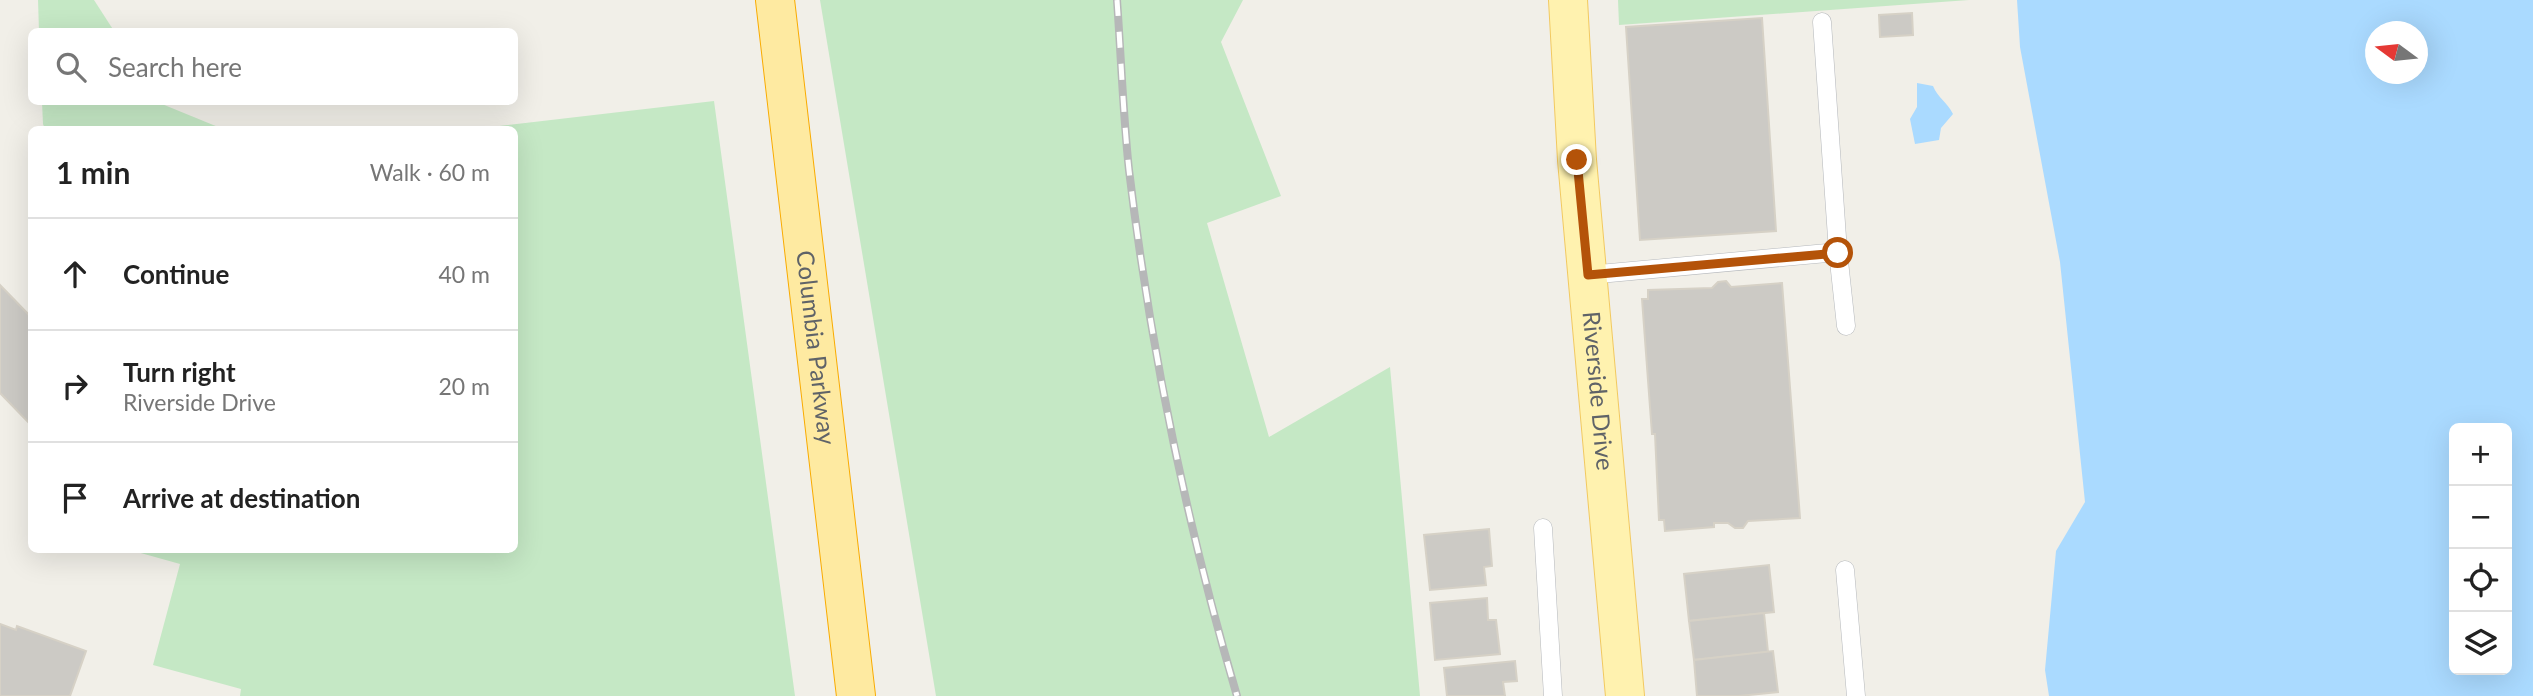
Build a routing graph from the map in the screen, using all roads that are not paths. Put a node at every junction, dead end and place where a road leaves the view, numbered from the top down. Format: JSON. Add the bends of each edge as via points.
{"nodes":[{"id":1,"x":775,"y":0,"type":"edge"},
{"id":2,"x":1569,"y":0,"type":"edge"},
{"id":3,"x":1822,"y":22,"type":"dead end"},
{"id":4,"x":1838,"y":253,"type":"junction"},
{"id":5,"x":1588,"y":275,"type":"junction"},
{"id":6,"x":1846,"y":326,"type":"dead end"},
{"id":7,"x":1543,"y":527,"type":"dead end"},
{"id":8,"x":1845,"y":570,"type":"dead end"},
{"id":9,"x":856,"y":696,"type":"edge"},
{"id":10,"x":1553,"y":696,"type":"edge"},
{"id":11,"x":1625,"y":696,"type":"edge"},
{"id":12,"x":1856,"y":696,"type":"edge"}],
"edges":[{"from":1,"to":9,"type":"highway","name":"Columbia Parkway"},
{"from":2,"to":5,"type":"main road","name":"Riverside Drive"},
{"from":3,"to":4,"type":"lane"},
{"from":4,"to":5,"type":"lane"},
{"from":4,"to":6,"type":"lane"},
{"from":5,"to":11,"type":"main road","name":"Riverside Drive"},
{"from":7,"to":10,"type":"lane"},
{"from":8,"to":12,"type":"lane"}]}
